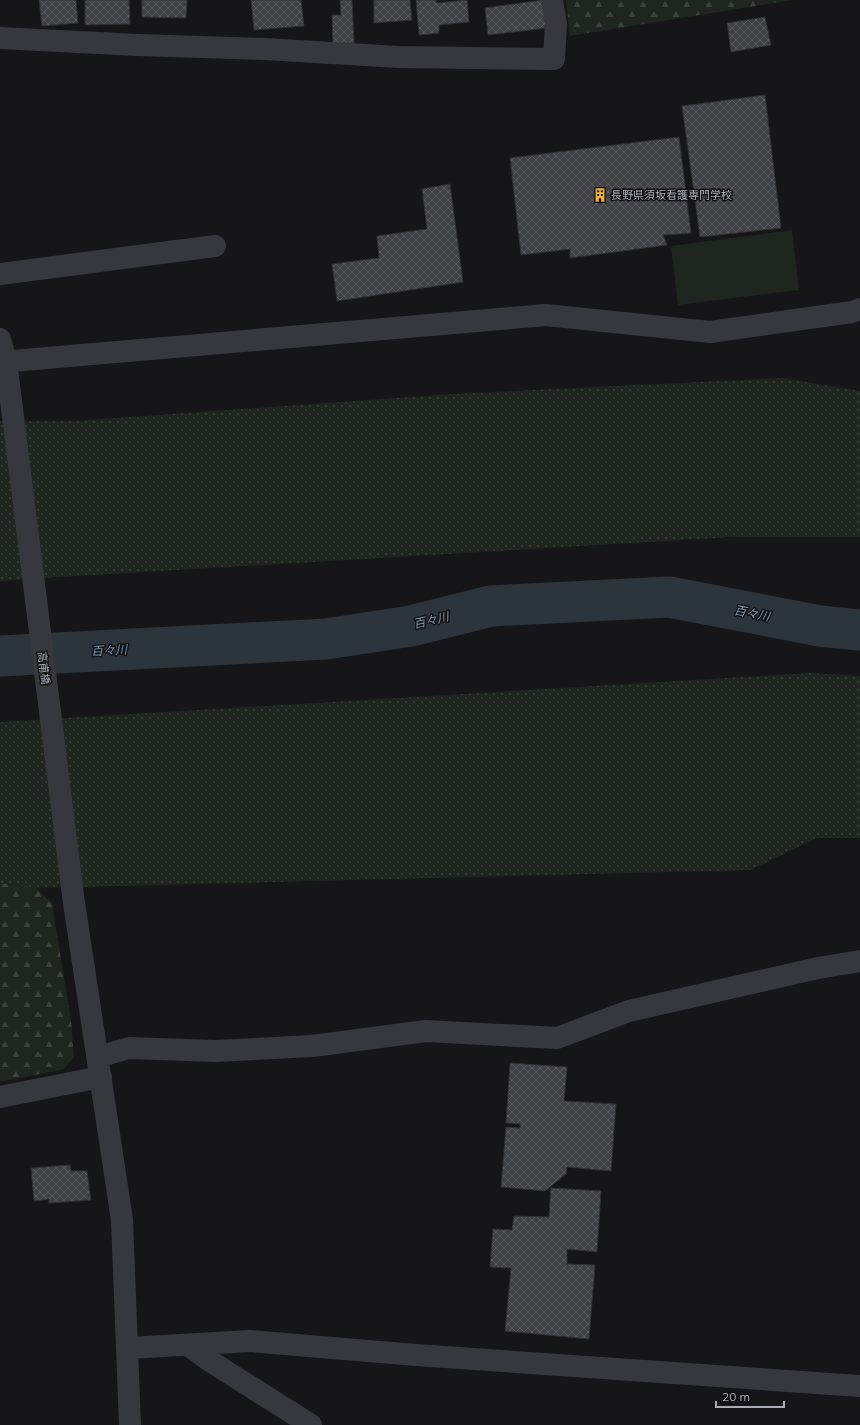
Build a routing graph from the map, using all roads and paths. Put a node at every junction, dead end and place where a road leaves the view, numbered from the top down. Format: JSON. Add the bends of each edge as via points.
{"nodes":[{"id":1,"x":552,"y":0,"type":"edge"},
{"id":2,"x":0,"y":38,"type":"edge"},
{"id":3,"x":215,"y":246,"type":"dead end"},
{"id":4,"x":0,"y":274,"type":"edge"},
{"id":5,"x":860,"y":309,"type":"edge"},
{"id":6,"x":0,"y":339,"type":"edge"},
{"id":7,"x":3,"y":362,"type":"edge"},
{"id":8,"x":860,"y":961,"type":"edge"},
{"id":9,"x":99,"y":1067,"type":"junction"},
{"id":10,"x":0,"y":1097,"type":"edge"},
{"id":11,"x":188,"y":1345,"type":"junction"},
{"id":12,"x":128,"y":1348,"type":"junction"},
{"id":13,"x":860,"y":1386,"type":"edge"},
{"id":14,"x":130,"y":1425,"type":"edge"},
{"id":15,"x":311,"y":1425,"type":"edge"}],
"edges":[{"from":1,"to":2,"type":"street","via":[[556,24],[554,59],[399,57]]},
{"from":3,"to":4,"type":"street"},
{"from":5,"to":7,"type":"street","via":[[710,332],[546,315]]},
{"from":6,"to":7,"type":"street","name":"高甫橋"},
{"from":7,"to":9,"type":"street","name":"高甫橋","via":[[15,432],[74,903]]},
{"from":8,"to":9,"type":"street","via":[[818,968],[629,1011],[557,1038],[426,1030],[312,1046],[216,1050],[129,1048]]},
{"from":9,"to":10,"type":"street"},
{"from":9,"to":12,"type":"street","name":"高甫橋","via":[[122,1220]]},
{"from":11,"to":12,"type":"street"},
{"from":11,"to":13,"type":"street","via":[[250,1341],[424,1356]]},
{"from":11,"to":15,"type":"street"},
{"from":12,"to":14,"type":"street","name":"高甫橋"}]}
